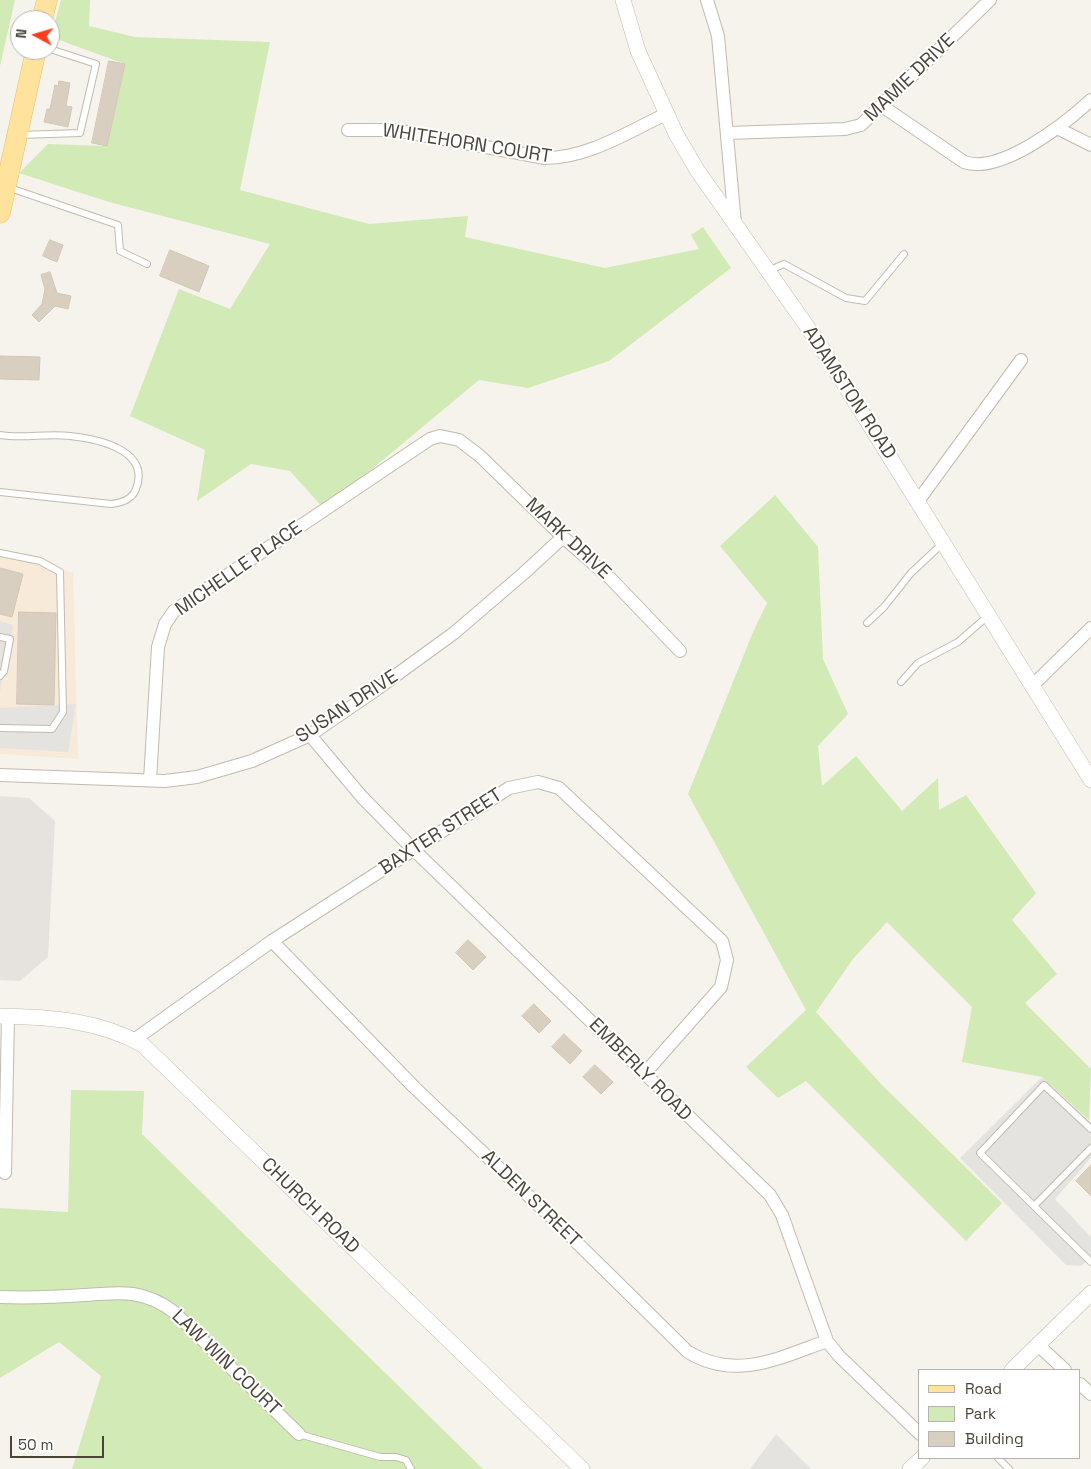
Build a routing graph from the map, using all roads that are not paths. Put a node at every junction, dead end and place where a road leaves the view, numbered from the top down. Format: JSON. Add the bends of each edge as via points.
{"nodes":[{"id":1,"x":623,"y":0,"type":"edge"},
{"id":2,"x":707,"y":0,"type":"edge"},
{"id":3,"x":990,"y":0,"type":"edge"},
{"id":4,"x":60,"y":53,"type":"edge"},
{"id":5,"x":34,"y":60,"type":"edge"},
{"id":6,"x":1091,"y":100,"type":"edge"},
{"id":7,"x":882,"y":106,"type":"junction"},
{"id":8,"x":666,"y":114,"type":"junction"},
{"id":9,"x":1057,"y":128,"type":"junction"},
{"id":10,"x":348,"y":130,"type":"dead end"},
{"id":11,"x":728,"y":133,"type":"junction"},
{"id":12,"x":17,"y":135,"type":"junction"},
{"id":13,"x":1091,"y":145,"type":"edge"},
{"id":14,"x":6,"y":186,"type":"junction"},
{"id":15,"x":0,"y":213,"type":"edge"},
{"id":16,"x":735,"y":224,"type":"junction"},
{"id":17,"x":904,"y":254,"type":"dead end"},
{"id":18,"x":147,"y":264,"type":"dead end"},
{"id":19,"x":768,"y":271,"type":"junction"},
{"id":20,"x":1021,"y":360,"type":"dead end"},
{"id":21,"x":0,"y":435,"type":"edge"},
{"id":22,"x":448,"y":438,"type":"joint"},
{"id":23,"x":0,"y":492,"type":"edge"},
{"id":24,"x":918,"y":501,"type":"junction"},
{"id":25,"x":563,"y":537,"type":"junction"},
{"id":26,"x":944,"y":542,"type":"junction"},
{"id":27,"x":0,"y":553,"type":"edge"},
{"id":28,"x":989,"y":614,"type":"junction"},
{"id":29,"x":867,"y":623,"type":"dead end"},
{"id":30,"x":1091,"y":628,"type":"edge"},
{"id":31,"x":0,"y":637,"type":"edge"},
{"id":32,"x":680,"y":651,"type":"dead end"},
{"id":33,"x":0,"y":676,"type":"edge"},
{"id":34,"x":901,"y":682,"type":"dead end"},
{"id":35,"x":1033,"y":684,"type":"junction"},
{"id":36,"x":0,"y":728,"type":"edge"},
{"id":37,"x":310,"y":735,"type":"junction"},
{"id":38,"x":0,"y":775,"type":"edge"},
{"id":39,"x":150,"y":780,"type":"junction"},
{"id":40,"x":1091,"y":780,"type":"edge"},
{"id":41,"x":414,"y":850,"type":"junction"},
{"id":42,"x":272,"y":942,"type":"junction"},
{"id":43,"x":4,"y":1016,"type":"edge"},
{"id":44,"x":134,"y":1040,"type":"junction"},
{"id":45,"x":645,"y":1074,"type":"junction"},
{"id":46,"x":1091,"y":1129,"type":"edge"},
{"id":47,"x":1091,"y":1148,"type":"edge"},
{"id":48,"x":5,"y":1173,"type":"dead end"},
{"id":49,"x":1034,"y":1206,"type":"junction"},
{"id":50,"x":1091,"y":1262,"type":"edge"},
{"id":51,"x":1091,"y":1293,"type":"edge"},
{"id":52,"x":0,"y":1297,"type":"edge"},
{"id":53,"x":827,"y":1341,"type":"junction"},
{"id":54,"x":1038,"y":1345,"type":"junction"},
{"id":55,"x":1013,"y":1369,"type":"edge"},
{"id":56,"x":1064,"y":1369,"type":"edge"},
{"id":57,"x":1081,"y":1385,"type":"edge"},
{"id":58,"x":1091,"y":1394,"type":"edge"},
{"id":59,"x":918,"y":1432,"type":"edge"},
{"id":60,"x":299,"y":1434,"type":"joint"},
{"id":61,"x":921,"y":1459,"type":"edge"},
{"id":62,"x":999,"y":1459,"type":"edge"},
{"id":63,"x":410,"y":1469,"type":"edge"},
{"id":64,"x":582,"y":1469,"type":"edge"},
{"id":65,"x":910,"y":1469,"type":"edge"},
{"id":66,"x":1009,"y":1469,"type":"edge"}],
"edges":[{"from":1,"to":8,"type":"street","name":"ADAMSTON ROAD","via":[[638,51]]},
{"from":2,"to":11,"type":"street","via":[[718,36]]},
{"from":3,"to":7,"type":"street","name":"MAMIE DRIVE"},
{"from":4,"to":12,"type":"lane","via":[[96,64],[80,133]]},
{"from":5,"to":12,"type":"main road"},
{"from":6,"to":9,"type":"street"},
{"from":7,"to":9,"type":"street","via":[[973,165],[1004,160]]},
{"from":7,"to":11,"type":"street","name":"MAMIE DRIVE","via":[[861,125],[845,130]]},
{"from":8,"to":10,"type":"street","name":"WHITEHORN COURT","via":[[566,158],[545,158],[395,130]]},
{"from":8,"to":16,"type":"street","name":"ADAMSTON ROAD","via":[[697,170]]},
{"from":9,"to":13,"type":"street"},
{"from":11,"to":16,"type":"street"},
{"from":12,"to":14,"type":"main road"},
{"from":14,"to":15,"type":"main road"},
{"from":14,"to":18,"type":"lane","via":[[118,225],[120,251]]},
{"from":16,"to":19,"type":"street","name":"ADAMSTON ROAD"},
{"from":17,"to":19,"type":"lane","via":[[865,301],[846,298],[784,264]]},
{"from":19,"to":24,"type":"street","name":"ADAMSTON ROAD","via":[[818,342]]},
{"from":20,"to":24,"type":"street"},
{"from":21,"to":23,"type":"lane","via":[[14,438],[68,435],[105,442],[128,455],[137,465],[139,476],[134,494],[124,502],[111,504]]},
{"from":22,"to":25,"type":"street","name":"MARK DRIVE","via":[[459,440],[480,456]]},
{"from":22,"to":39,"type":"street","name":"MICHELLE PLACE","via":[[430,439],[174,611],[164,624],[158,647]]},
{"from":24,"to":26,"type":"street","name":"ADAMSTON ROAD"},
{"from":25,"to":32,"type":"street","name":"MARK DRIVE","via":[[611,579]]},
{"from":25,"to":37,"type":"street","name":"SUSAN DRIVE","via":[[454,633]]},
{"from":26,"to":28,"type":"street","name":"ADAMSTON ROAD"},
{"from":26,"to":29,"type":"lane","via":[[911,573]]},
{"from":27,"to":36,"type":"lane","via":[[40,560],[60,572],[62,712],[52,729]]},
{"from":28,"to":34,"type":"lane","via":[[958,642],[918,663]]},
{"from":28,"to":35,"type":"street","name":"ADAMSTON ROAD"},
{"from":30,"to":35,"type":"street"},
{"from":31,"to":33,"type":"lane","via":[[10,639],[4,671]]},
{"from":35,"to":40,"type":"street","name":"ADAMSTON ROAD"},
{"from":37,"to":39,"type":"street","name":"SUSAN DRIVE","via":[[252,761],[197,777]]},
{"from":37,"to":41,"type":"street","name":"EMBERLY ROAD","via":[[362,797]]},
{"from":38,"to":39,"type":"street","name":"SUSAN DRIVE"},
{"from":41,"to":42,"type":"street","name":"BAXTER STREET"},
{"from":41,"to":45,"type":"street","name":"EMBERLY ROAD"},
{"from":41,"to":45,"type":"street","name":"BAXTER STREET","via":[[509,788],[547,783],[559,788],[722,941],[727,960],[721,988]]},
{"from":42,"to":44,"type":"street","name":"BAXTER STREET"},
{"from":42,"to":53,"type":"street","name":"ALDEN STREET","via":[[414,1087],[688,1352],[714,1364],[758,1366]]},
{"from":43,"to":44,"type":"street","name":"CHURCH ROAD","via":[[89,1024]]},
{"from":43,"to":48,"type":"street"},
{"from":44,"to":64,"type":"street","name":"CHURCH ROAD","via":[[143,1045]]},
{"from":45,"to":53,"type":"street","name":"EMBERLY ROAD","via":[[770,1195],[782,1215]]},
{"from":46,"to":49,"type":"lane","via":[[1044,1086],[980,1153]]},
{"from":47,"to":49,"type":"lane"},
{"from":49,"to":50,"type":"lane"},
{"from":51,"to":54,"type":"street"},
{"from":52,"to":60,"type":"street","name":"LAW WIN COURT","via":[[130,1292],[157,1301],[174,1312]]},
{"from":53,"to":59,"type":"street","name":"EMBERLY ROAD"},
{"from":54,"to":55,"type":"street"},
{"from":54,"to":56,"type":"street"},
{"from":57,"to":58,"type":"street"},
{"from":60,"to":63,"type":"lane","via":[[380,1457],[406,1460]]},
{"from":61,"to":65,"type":"street"},
{"from":62,"to":66,"type":"lane"}]}
